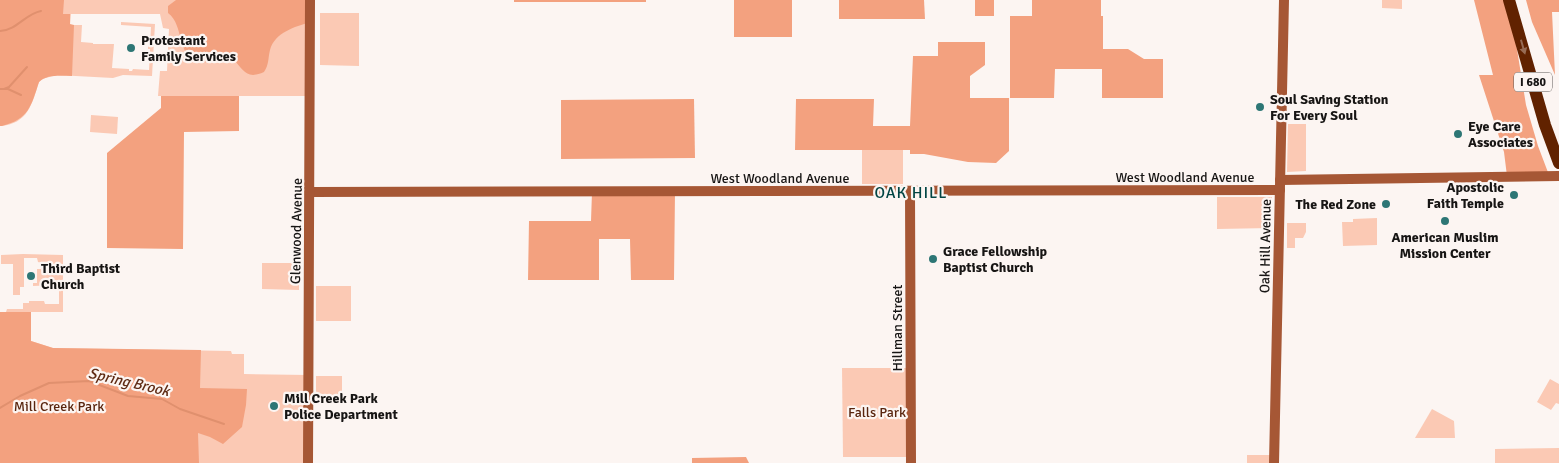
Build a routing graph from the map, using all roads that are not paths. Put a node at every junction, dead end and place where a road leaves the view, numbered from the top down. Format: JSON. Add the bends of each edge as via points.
{"nodes":[{"id":1,"x":310,"y":0,"type":"edge"},
{"id":2,"x":1284,"y":0,"type":"edge"},
{"id":3,"x":1509,"y":0,"type":"edge"},
{"id":4,"x":1559,"y":163,"type":"edge"},
{"id":5,"x":1559,"y":176,"type":"edge"},
{"id":6,"x":1280,"y":185,"type":"junction"},
{"id":7,"x":310,"y":192,"type":"junction"},
{"id":8,"x":910,"y":192,"type":"junction"},
{"id":9,"x":308,"y":463,"type":"edge"},
{"id":10,"x":910,"y":463,"type":"edge"},
{"id":11,"x":1274,"y":463,"type":"edge"}],
"edges":[{"from":1,"to":7,"type":"street","name":"Glenwood Avenue"},
{"from":2,"to":6,"type":"street","name":"Oak Hill Avenue"},
{"from":3,"to":4,"type":"highway","number":"I 680","one_way":true},
{"from":5,"to":6,"type":"street","name":"West Woodland Avenue"},
{"from":6,"to":8,"type":"street","name":"West Woodland Avenue"},
{"from":6,"to":11,"type":"street","name":"Oak Hill Avenue"},
{"from":7,"to":8,"type":"street","name":"West Woodland Avenue"},
{"from":7,"to":9,"type":"street","name":"Glenwood Avenue"},
{"from":8,"to":10,"type":"street","name":"Hillman Street"}]}
